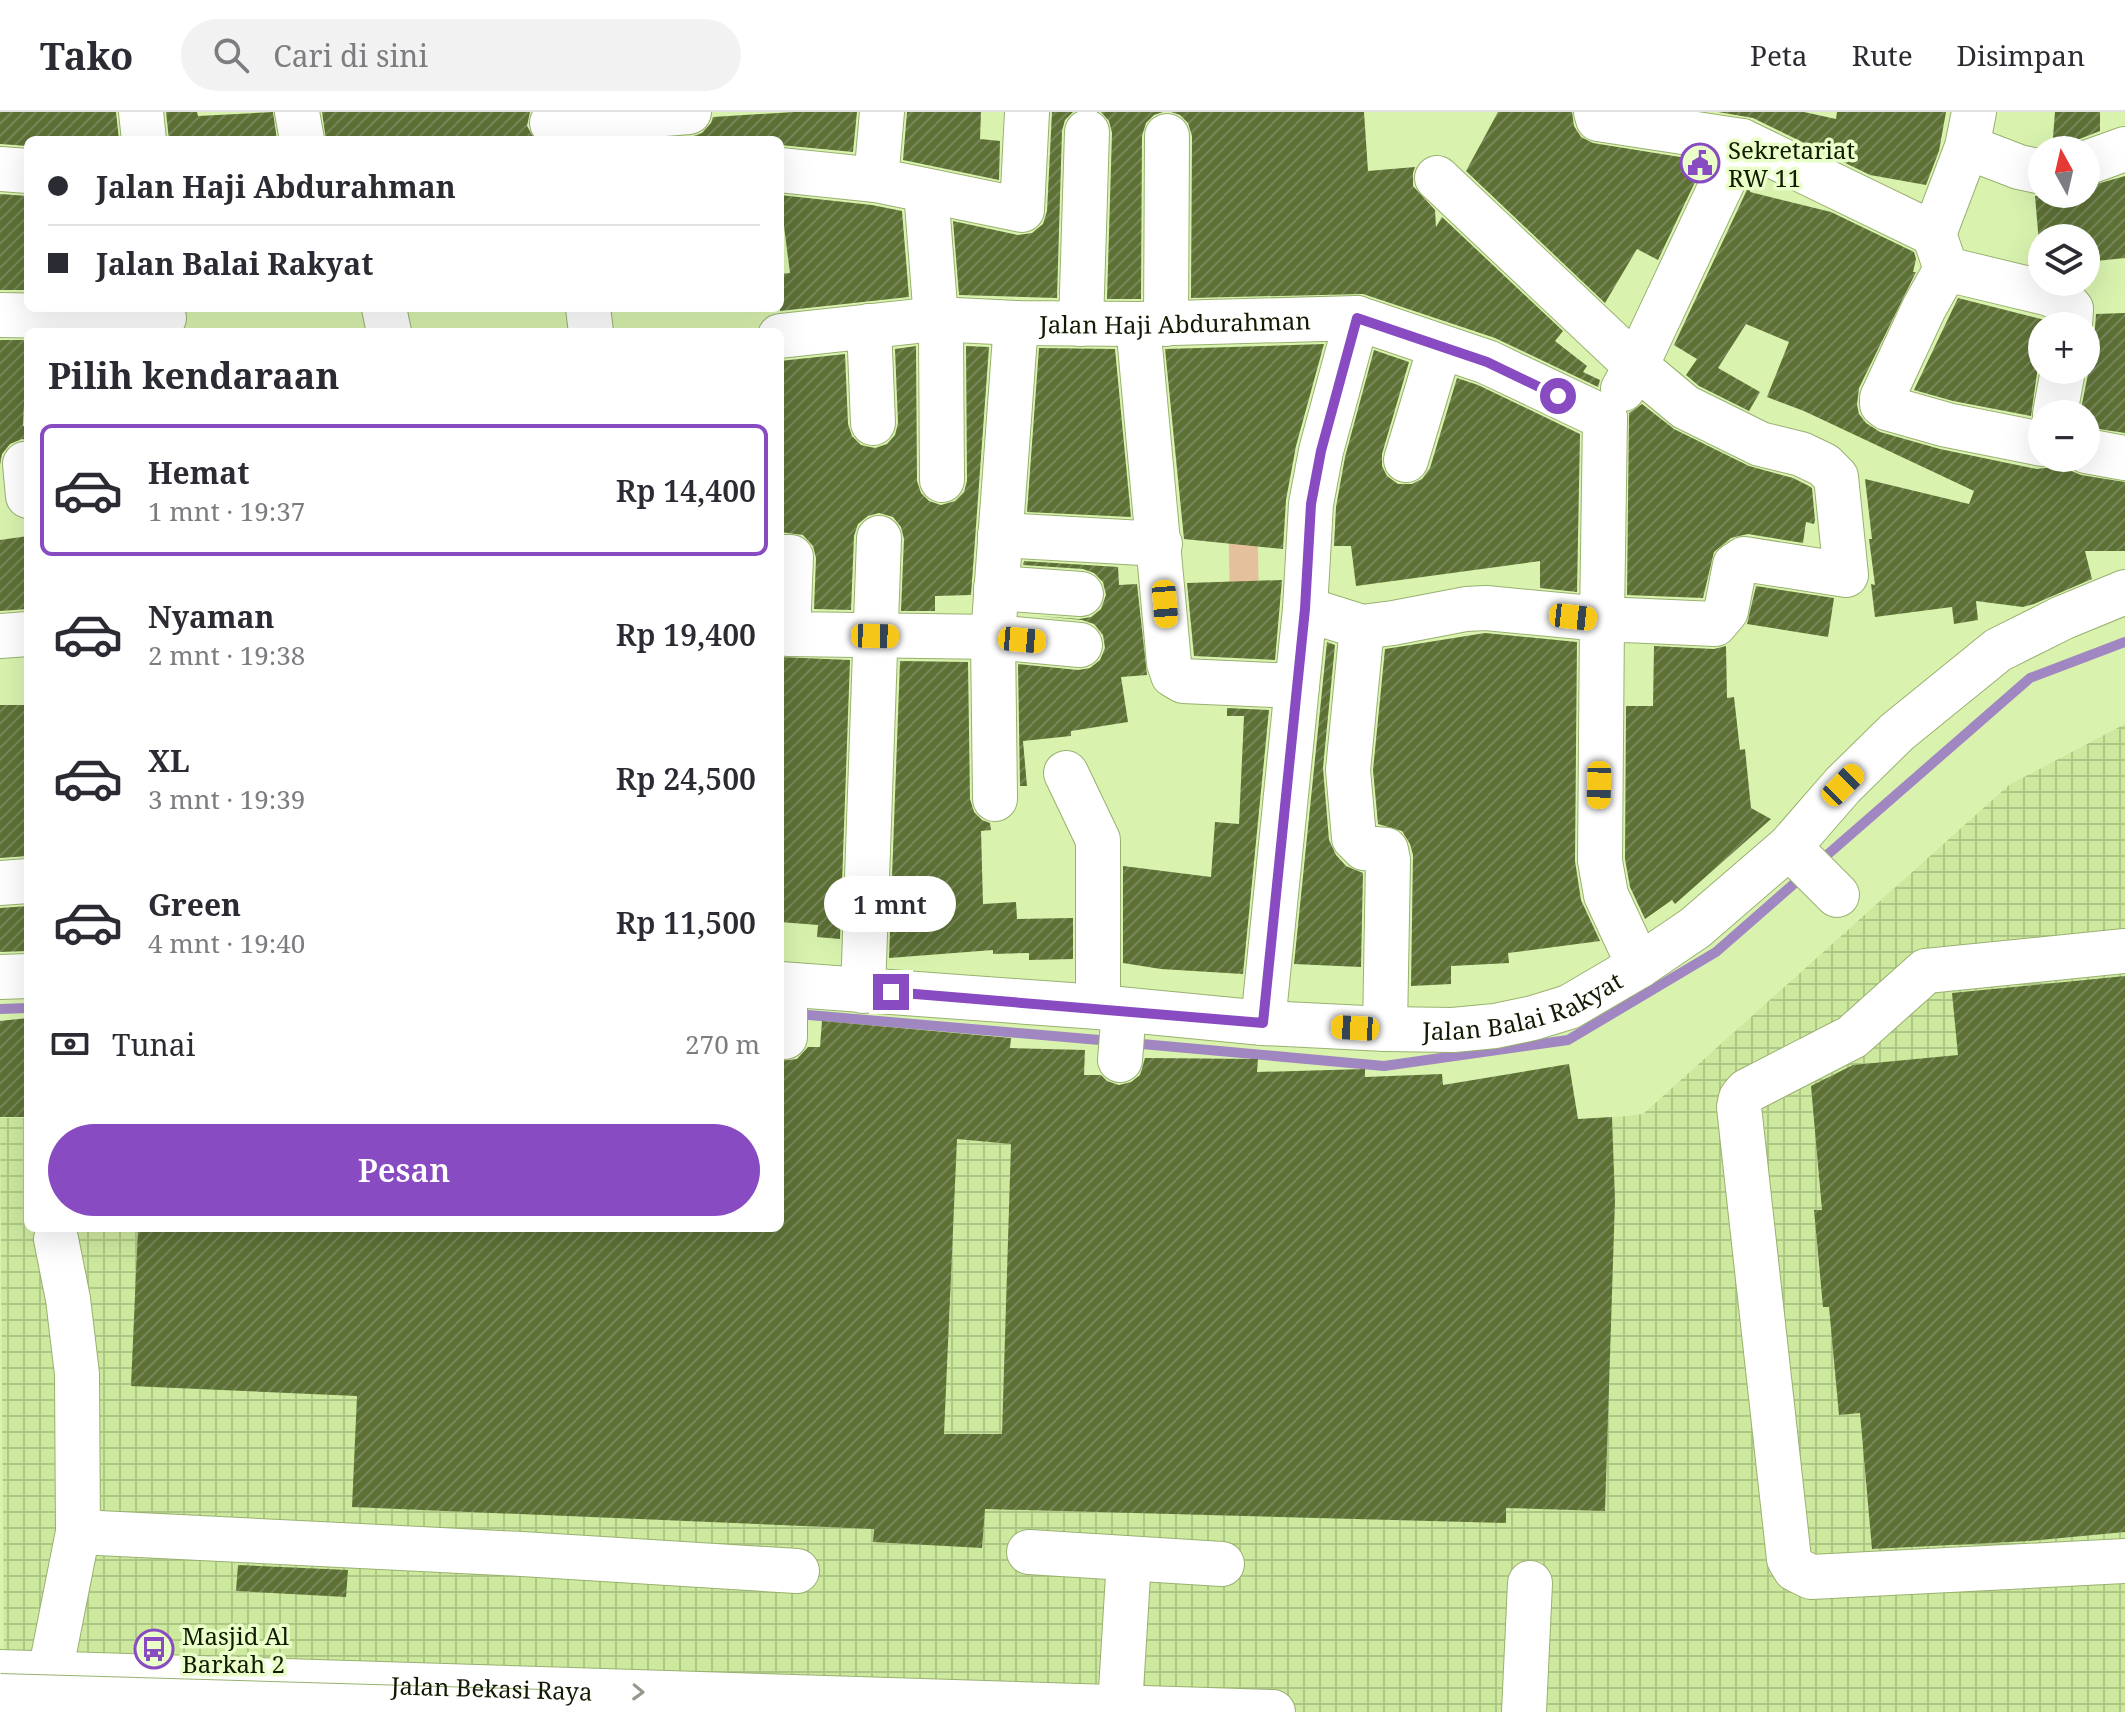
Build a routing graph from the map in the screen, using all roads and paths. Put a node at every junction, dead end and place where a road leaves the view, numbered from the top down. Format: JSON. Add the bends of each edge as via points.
{"nodes":[{"id":1,"x":141,"y":112,"type":"edge"},
{"id":2,"x":297,"y":112,"type":"edge"},
{"id":3,"x":689,"y":112,"type":"edge"},
{"id":4,"x":882,"y":112,"type":"edge"},
{"id":5,"x":1027,"y":112,"type":"edge"},
{"id":6,"x":1596,"y":112,"type":"edge"},
{"id":7,"x":554,"y":125,"type":"edge"},
{"id":8,"x":1970,"y":130,"type":"edge"},
{"id":9,"x":1087,"y":132,"type":"dead end"},
{"id":10,"x":144,"y":136,"type":"edge"},
{"id":11,"x":301,"y":136,"type":"edge"},
{"id":12,"x":1167,"y":136,"type":"dead end"},
{"id":13,"x":1742,"y":141,"type":"junction"},
{"id":14,"x":2125,"y":149,"type":"edge"},
{"id":15,"x":2100,"y":158,"type":"edge"},
{"id":16,"x":0,"y":169,"type":"edge"},
{"id":17,"x":2028,"y":169,"type":"edge"},
{"id":18,"x":784,"y":170,"type":"edge"},
{"id":19,"x":24,"y":171,"type":"edge"},
{"id":20,"x":1437,"y":178,"type":"dead end"},
{"id":21,"x":876,"y":180,"type":"junction"},
{"id":22,"x":926,"y":191,"type":"junction"},
{"id":23,"x":1940,"y":251,"type":"junction"},
{"id":24,"x":2071,"y":312,"type":"edge"},
{"id":25,"x":0,"y":315,"type":"edge"},
{"id":26,"x":1357,"y":318,"type":"junction"},
{"id":27,"x":164,"y":319,"type":"edge"},
{"id":28,"x":936,"y":319,"type":"junction"},
{"id":29,"x":1016,"y":323,"type":"junction"},
{"id":30,"x":1081,"y":324,"type":"junction"},
{"id":31,"x":1152,"y":324,"type":"junction"},
{"id":32,"x":869,"y":326,"type":"junction"},
{"id":33,"x":784,"y":336,"type":"edge"},
{"id":34,"x":1440,"y":347,"type":"junction"},
{"id":35,"x":1636,"y":366,"type":"junction"},
{"id":36,"x":1605,"y":418,"type":"junction"},
{"id":37,"x":873,"y":423,"type":"dead end"},
{"id":38,"x":2028,"y":441,"type":"edge"},
{"id":39,"x":2100,"y":454,"type":"edge"},
{"id":40,"x":2125,"y":458,"type":"edge"},
{"id":41,"x":1406,"y":460,"type":"dead end"},
{"id":42,"x":942,"y":480,"type":"dead end"},
{"id":43,"x":1000,"y":535,"type":"junction"},
{"id":44,"x":879,"y":538,"type":"dead end"},
{"id":45,"x":1160,"y":544,"type":"junction"},
{"id":46,"x":784,"y":557,"type":"edge"},
{"id":47,"x":996,"y":588,"type":"junction"},
{"id":48,"x":2125,"y":592,"type":"edge"},
{"id":49,"x":1081,"y":594,"type":"dead end"},
{"id":50,"x":1305,"y":609,"type":"junction"},
{"id":51,"x":1602,"y":619,"type":"junction"},
{"id":52,"x":1362,"y":627,"type":"junction"},
{"id":53,"x":24,"y":634,"type":"edge"},
{"id":54,"x":0,"y":636,"type":"edge"},
{"id":55,"x":875,"y":636,"type":"junction"},
{"id":56,"x":993,"y":637,"type":"junction"},
{"id":57,"x":1080,"y":645,"type":"dead end"},
{"id":58,"x":1297,"y":686,"type":"junction"},
{"id":59,"x":1066,"y":773,"type":"dead end"},
{"id":60,"x":995,"y":799,"type":"dead end"},
{"id":61,"x":1794,"y":852,"type":"junction"},
{"id":62,"x":24,"y":881,"type":"edge"},
{"id":63,"x":0,"y":883,"type":"edge"},
{"id":64,"x":1834,"y":892,"type":"dead end"},
{"id":65,"x":2125,"y":951,"type":"edge"},
{"id":66,"x":1639,"y":966,"type":"junction"},
{"id":67,"x":24,"y":976,"type":"edge"},
{"id":68,"x":0,"y":977,"type":"edge"},
{"id":69,"x":863,"y":991,"type":"junction"},
{"id":70,"x":784,"y":1007,"type":"edge"},
{"id":71,"x":1263,"y":1023,"type":"junction"},
{"id":72,"x":1385,"y":1029,"type":"junction"},
{"id":73,"x":1116,"y":1032,"type":"junction"},
{"id":74,"x":56,"y":1239,"type":"dead end"},
{"id":75,"x":78,"y":1532,"type":"junction"},
{"id":76,"x":1029,"y":1552,"type":"dead end"},
{"id":77,"x":1129,"y":1559,"type":"junction"},
{"id":78,"x":2125,"y":1561,"type":"edge"},
{"id":79,"x":1222,"y":1564,"type":"dead end"},
{"id":80,"x":797,"y":1571,"type":"dead end"},
{"id":81,"x":1530,"y":1583,"type":"dead end"},
{"id":82,"x":0,"y":1672,"type":"edge"},
{"id":83,"x":50,"y":1673,"type":"junction"},
{"id":84,"x":96,"y":1693,"type":"edge"},
{"id":85,"x":0,"y":1696,"type":"edge"},
{"id":86,"x":566,"y":1705,"type":"edge"},
{"id":87,"x":1120,"y":1707,"type":"junction"},
{"id":88,"x":1273,"y":1712,"type":"edge"},
{"id":89,"x":1524,"y":1712,"type":"edge"}],
"edges":[{"from":1,"to":10,"type":"main road"},
{"from":2,"to":11,"type":"main road"},
{"from":3,"to":7,"type":"main road"},
{"from":4,"to":21,"type":"main road"},
{"from":5,"to":22,"type":"main road","via":[[1022,210]]},
{"from":6,"to":13,"type":"main road","via":[[1598,119]]},
{"from":8,"to":17,"type":"main road"},
{"from":8,"to":23,"type":"main road"},
{"from":9,"to":30,"type":"main road"},
{"from":12,"to":31,"type":"main road"},
{"from":13,"to":23,"type":"main road"},
{"from":13,"to":35,"type":"main road"},
{"from":14,"to":15,"type":"main road"},
{"from":16,"to":19,"type":"main road"},
{"from":18,"to":21,"type":"main road"},
{"from":20,"to":35,"type":"main road"},
{"from":21,"to":22,"type":"main road"},
{"from":22,"to":28,"type":"main road"},
{"from":23,"to":24,"type":"main road","via":[[2050,294]]},
{"from":23,"to":38,"type":"main road","via":[[1924,308],[1882,404],[1947,425]]},
{"from":25,"to":27,"type":"main road"},
{"from":26,"to":31,"type":"main road","name":"Jalan Haji Abdurahman"},
{"from":26,"to":34,"type":"main road","name":"Jalan Haji Abdurahman"},
{"from":26,"to":50,"type":"main road","via":[[1311,504]]},
{"from":28,"to":29,"type":"main road","name":"Jalan Haji Abdurahman"},
{"from":28,"to":32,"type":"main road","name":"Jalan Haji Abdurahman"},
{"from":28,"to":42,"type":"main road","via":[[941,335]]},
{"from":29,"to":30,"type":"main road","name":"Jalan Haji Abdurahman"},
{"from":29,"to":43,"type":"main road"},
{"from":30,"to":31,"type":"main road","name":"Jalan Haji Abdurahman"},
{"from":31,"to":45,"type":"main road"},
{"from":32,"to":33,"type":"main road","name":"Jalan Haji Abdurahman"},
{"from":32,"to":37,"type":"main road"},
{"from":34,"to":36,"type":"main road","name":"Jalan Haji Abdurahman","via":[[1487,362]]},
{"from":34,"to":41,"type":"main road"},
{"from":35,"to":36,"type":"main road"},
{"from":35,"to":51,"type":"main road","via":[[1685,407],[1760,444],[1824,465],[1836,477],[1846,575],[1744,559],[1735,565],[1726,611],[1715,624]]},
{"from":36,"to":51,"type":"main road"},
{"from":39,"to":40,"type":"main road"},
{"from":43,"to":45,"type":"main road"},
{"from":43,"to":47,"type":"main road"},
{"from":44,"to":55,"type":"main road"},
{"from":45,"to":58,"type":"main road","via":[[1173,675],[1183,681]]},
{"from":46,"to":55,"type":"main road","via":[[791,557],[788,634]]},
{"from":47,"to":49,"type":"main road"},
{"from":47,"to":56,"type":"main road"},
{"from":48,"to":61,"type":"main road","name":"Jalan Balai Rakyat","via":[[1998,650],[1897,732],[1843,785]]},
{"from":50,"to":52,"type":"main road"},
{"from":50,"to":58,"type":"main road"},
{"from":51,"to":52,"type":"main road","via":[[1476,608]]},
{"from":51,"to":66,"type":"main road","via":[[1600,861],[1606,895]]},
{"from":52,"to":72,"type":"main road","via":[[1348,770],[1354,838],[1364,848],[1386,850],[1388,860]]},
{"from":53,"to":54,"type":"main road"},
{"from":55,"to":56,"type":"main road"},
{"from":55,"to":69,"type":"main road"},
{"from":56,"to":57,"type":"main road"},
{"from":56,"to":60,"type":"main road"},
{"from":58,"to":71,"type":"main road"},
{"from":59,"to":73,"type":"main road","via":[[1098,840]]},
{"from":61,"to":64,"type":"main road"},
{"from":61,"to":66,"type":"main road","name":"Jalan Balai Rakyat"},
{"from":62,"to":63,"type":"main road"},
{"from":65,"to":78,"type":"main road","via":[[1926,971],[1852,1037],[1747,1091],[1739,1107],[1789,1559],[1795,1569],[1811,1577]]},
{"from":66,"to":72,"type":"main road","name":"Jalan Balai Rakyat","via":[[1569,1007],[1533,1018],[1453,1030]]},
{"from":67,"to":68,"type":"main road"},
{"from":69,"to":70,"type":"main road","name":"Jalan Balai Rakyat"},
{"from":69,"to":73,"type":"main road","name":"Jalan Balai Rakyat","via":[[917,1010]]},
{"from":71,"to":72,"type":"main road","name":"Jalan Balai Rakyat"},
{"from":71,"to":73,"type":"main road","name":"Jalan Balai Rakyat"},
{"from":74,"to":75,"type":"main road","via":[[77,1374]]},
{"from":75,"to":80,"type":"main road"},
{"from":75,"to":83,"type":"main road"},
{"from":76,"to":77,"type":"main road"},
{"from":77,"to":79,"type":"main road"},
{"from":77,"to":87,"type":"main road"},
{"from":81,"to":89,"type":"main road"},
{"from":82,"to":83,"type":"main road","name":"Jalan Bekasi Raya"},
{"from":83,"to":84,"type":"main road","name":"Jalan Bekasi Raya"},
{"from":84,"to":86,"type":"main road","name":"Jalan Bekasi Raya"},
{"from":85,"to":86,"type":"main road","bridge":true},
{"from":86,"to":87,"type":"main road","name":"Jalan Bekasi Raya","one_way":true},
{"from":87,"to":88,"type":"main road","name":"Jalan Bekasi Raya"}]}
